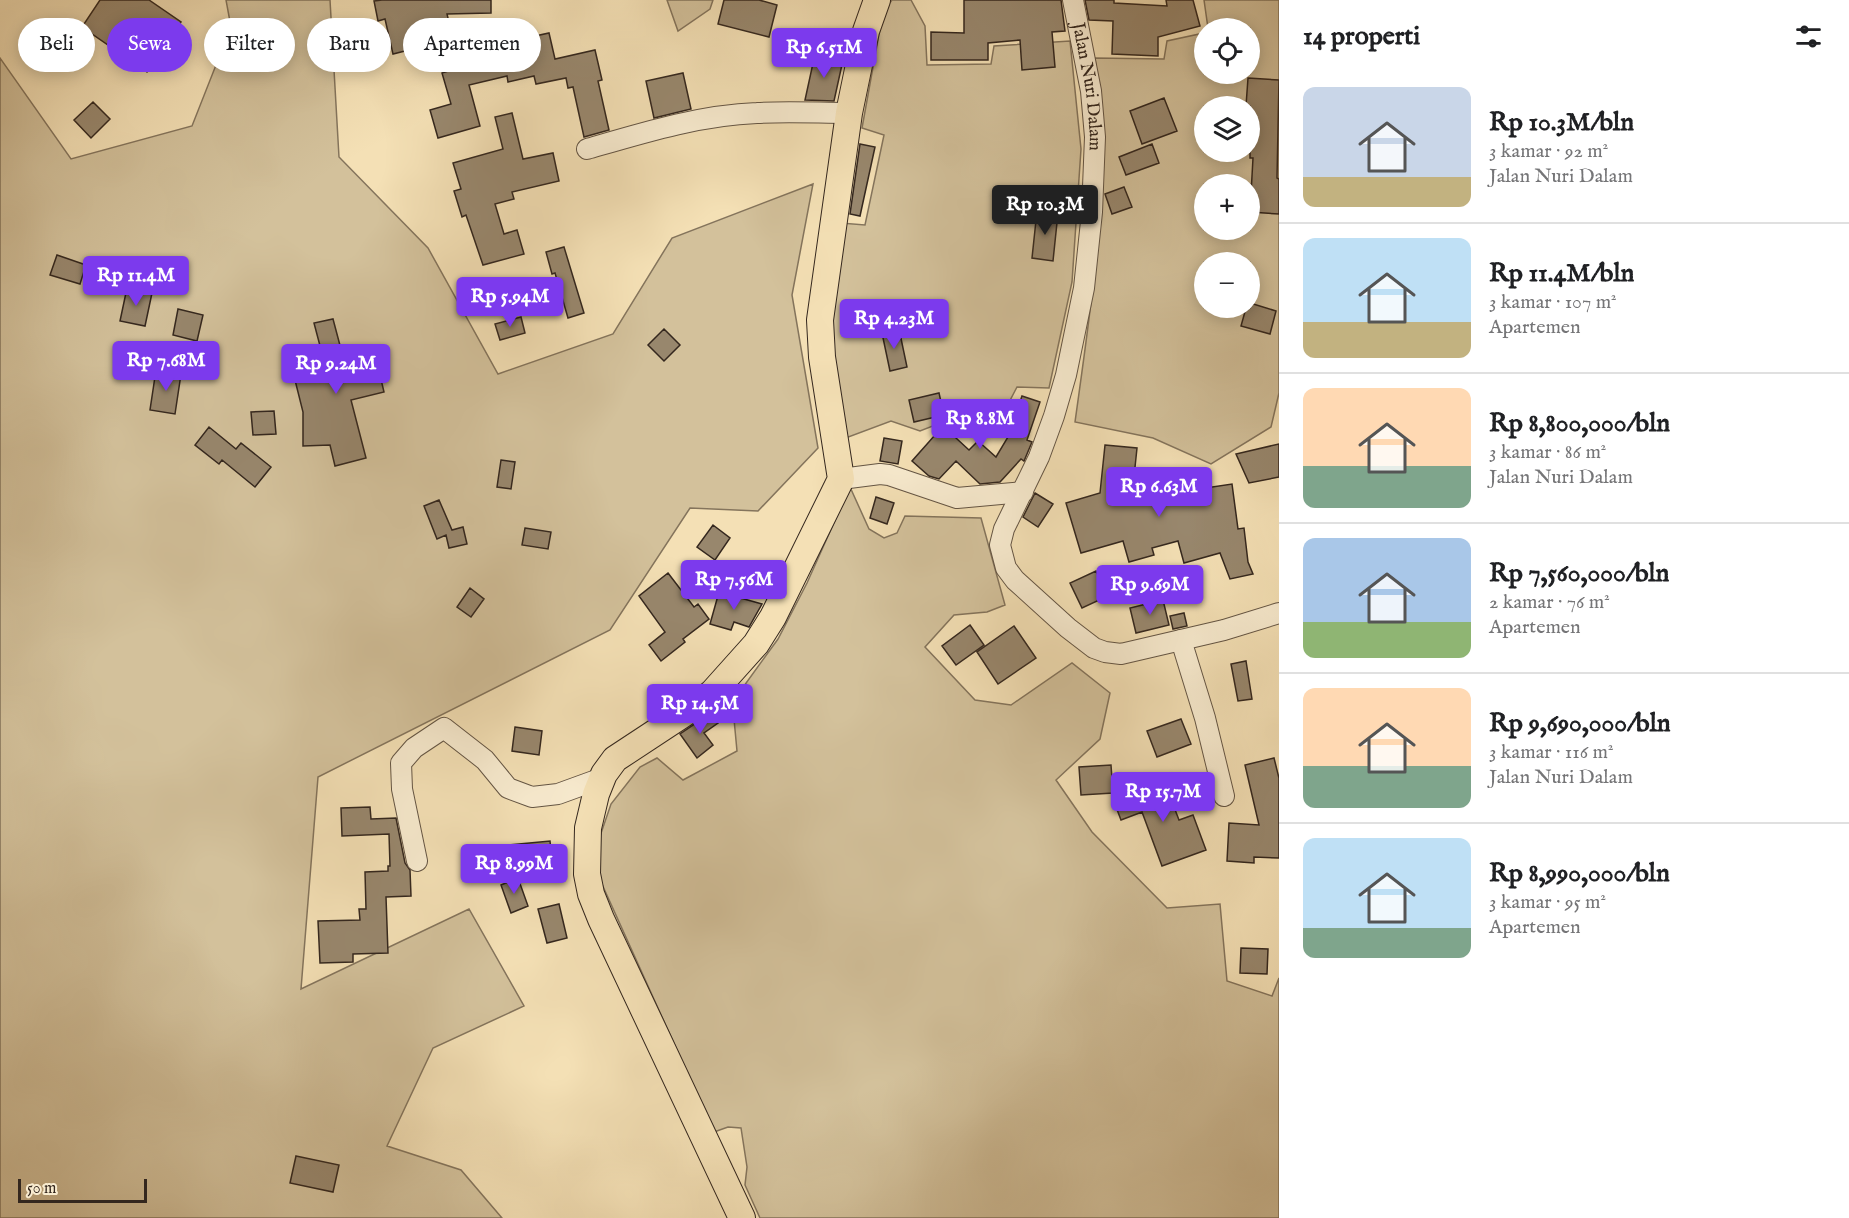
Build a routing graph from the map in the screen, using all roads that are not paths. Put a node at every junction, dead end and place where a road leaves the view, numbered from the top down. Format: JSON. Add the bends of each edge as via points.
{"nodes":[{"id":1,"x":877,"y":0,"type":"edge"},
{"id":2,"x":1073,"y":0,"type":"edge"},
{"id":3,"x":849,"y":113,"type":"junction"},
{"id":4,"x":587,"y":150,"type":"dead end"},
{"id":5,"x":841,"y":479,"type":"junction"},
{"id":6,"x":1023,"y":492,"type":"junction"},
{"id":7,"x":1279,"y":613,"type":"edge"},
{"id":8,"x":1181,"y":640,"type":"junction"},
{"id":9,"x":603,"y":778,"type":"junction"},
{"id":10,"x":1224,"y":796,"type":"dead end"},
{"id":11,"x":417,"y":861,"type":"dead end"},
{"id":12,"x":742,"y":1218,"type":"edge"}],
"edges":[{"from":1,"to":3,"type":"main road"},
{"from":2,"to":6,"type":"street","name":"Jalan Nuri Dalam","via":[[1091,91],[1095,137],[1091,222],[1084,288],[1066,375]]},
{"from":3,"to":4,"type":"street","via":[[756,112],[640,133]]},
{"from":3,"to":5,"type":"main road","via":[[820,320]]},
{"from":5,"to":6,"type":"street","via":[[889,475],[957,498]]},
{"from":5,"to":9,"type":"main road","via":[[756,644],[713,692],[615,759]]},
{"from":6,"to":8,"type":"street","name":"Jalan Nuri Dalam","via":[[1000,544],[1006,568],[1015,580],[1084,641],[1105,652],[1121,654]]},
{"from":7,"to":8,"type":"street","name":"Jalan Nuri Dalam"},
{"from":8,"to":10,"type":"street"},
{"from":9,"to":11,"type":"street","via":[[558,794],[532,797],[508,788],[485,760],[444,728],[414,748],[401,764],[402,789]]},
{"from":9,"to":12,"type":"main road","via":[[588,828],[587,874],[591,894]]}]}
